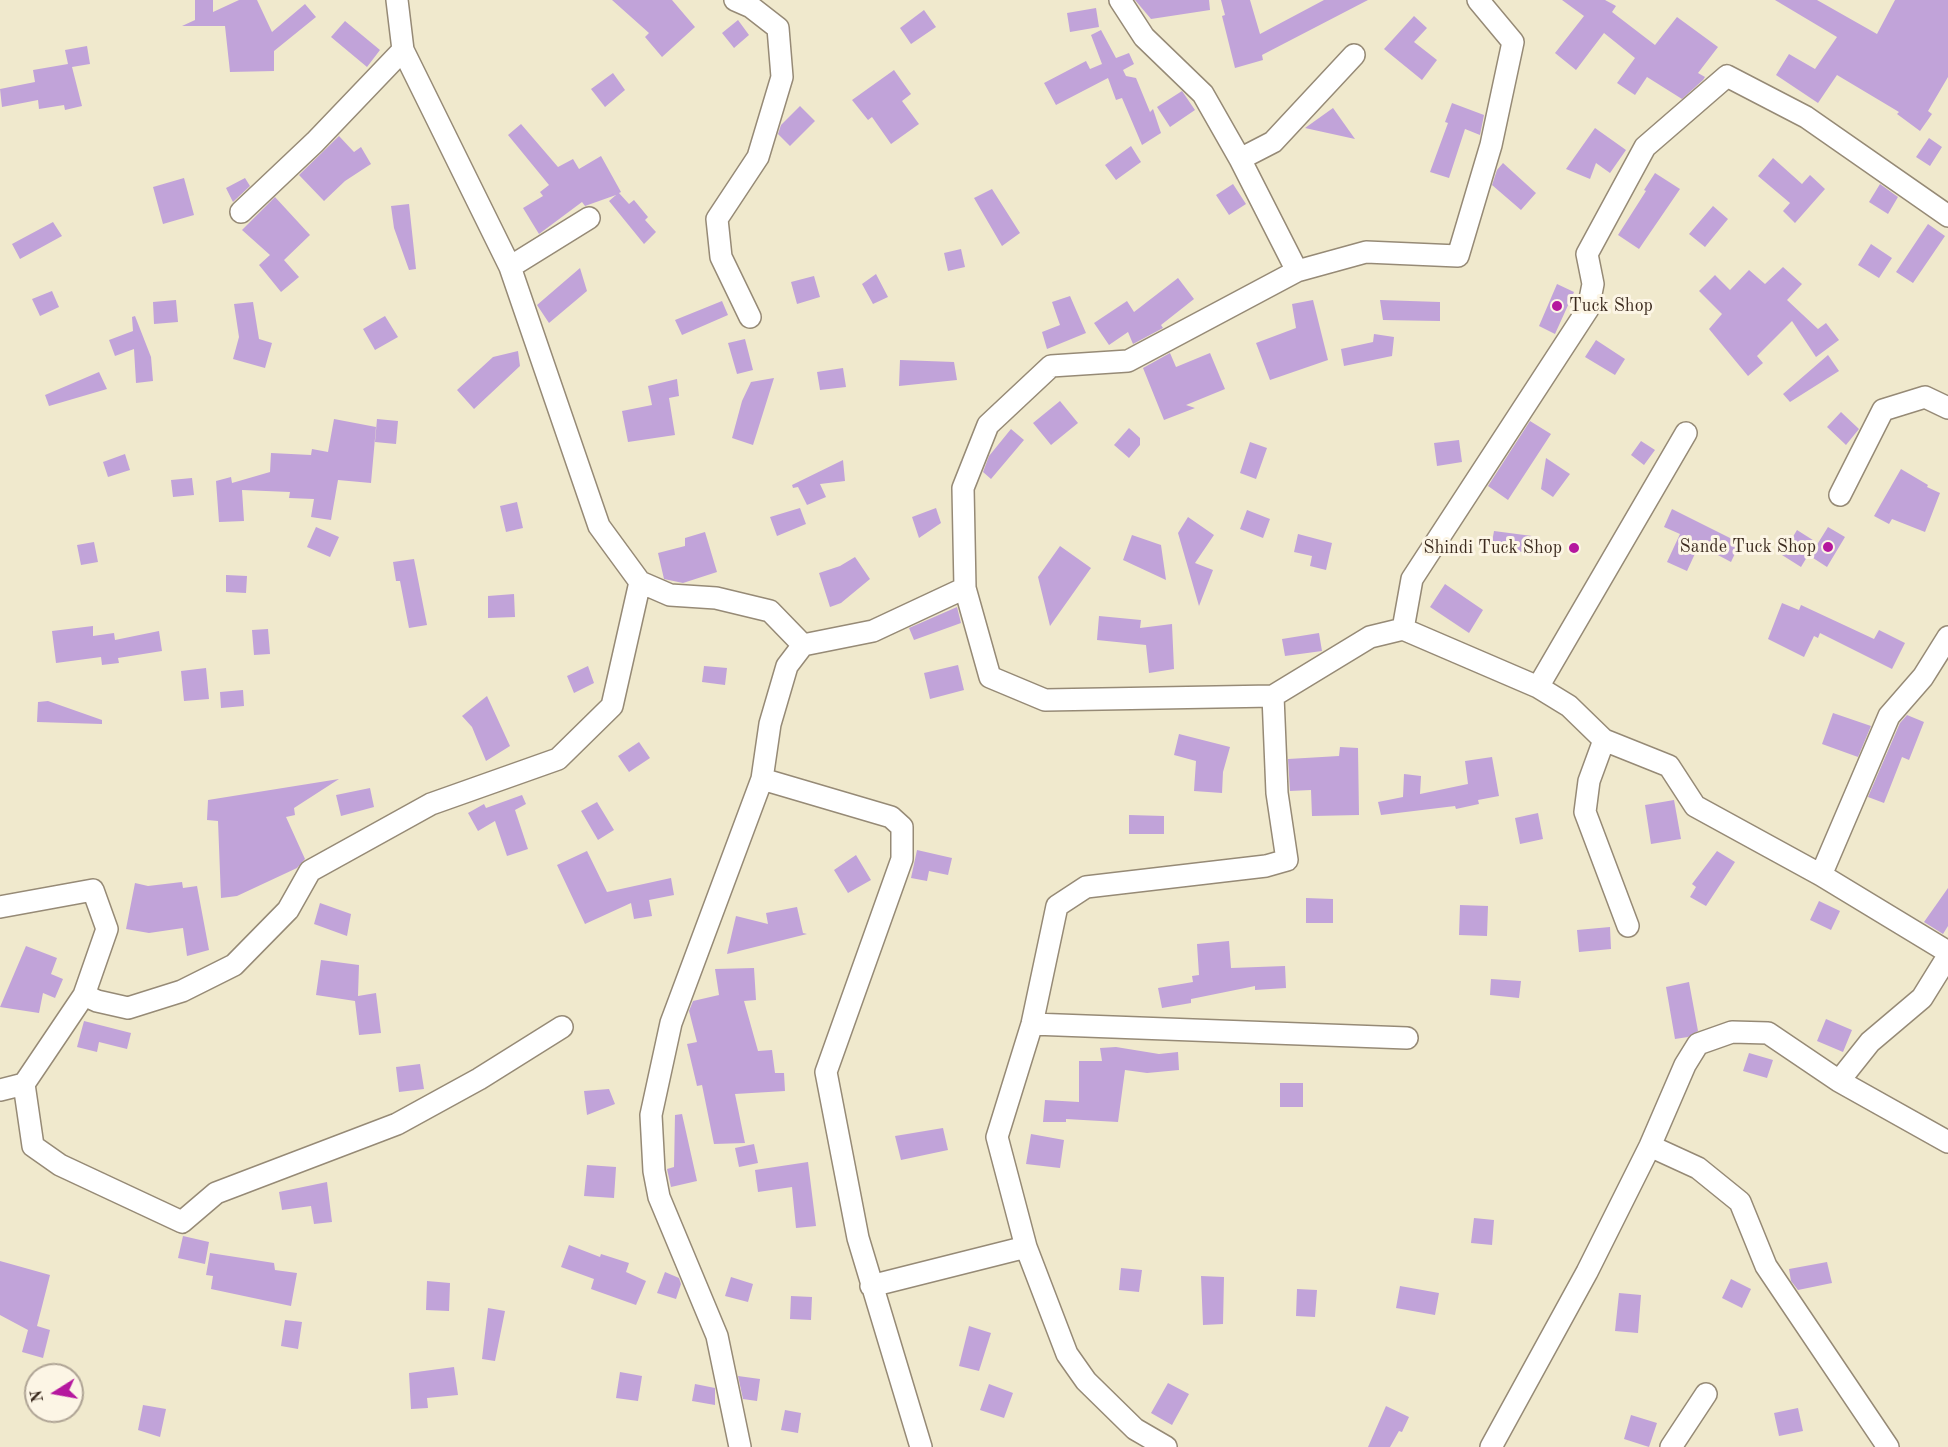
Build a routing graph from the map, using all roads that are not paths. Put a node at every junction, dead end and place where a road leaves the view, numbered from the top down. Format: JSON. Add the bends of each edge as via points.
{"nodes":[{"id":1,"x":397,"y":0,"type":"edge"},
{"id":2,"x":735,"y":0,"type":"edge"},
{"id":3,"x":1120,"y":0,"type":"edge"},
{"id":4,"x":1478,"y":0,"type":"edge"},
{"id":5,"x":403,"y":50,"type":"junction"},
{"id":6,"x":1354,"y":55,"type":"dead end"},
{"id":7,"x":1240,"y":159,"type":"junction"},
{"id":8,"x":241,"y":212,"type":"dead end"},
{"id":9,"x":1948,"y":216,"type":"edge"},
{"id":10,"x":589,"y":218,"type":"dead end"},
{"id":11,"x":510,"y":267,"type":"junction"},
{"id":12,"x":1298,"y":271,"type":"junction"},
{"id":13,"x":750,"y":317,"type":"dead end"},
{"id":14,"x":1948,"y":408,"type":"edge"},
{"id":15,"x":1686,"y":433,"type":"dead end"},
{"id":16,"x":1840,"y":495,"type":"dead end"},
{"id":17,"x":640,"y":582,"type":"junction"},
{"id":18,"x":965,"y":588,"type":"junction"},
{"id":19,"x":1403,"y":629,"type":"junction"},
{"id":20,"x":1948,"y":636,"type":"edge"},
{"id":21,"x":802,"y":645,"type":"junction"},
{"id":22,"x":1538,"y":687,"type":"junction"},
{"id":23,"x":1273,"y":696,"type":"junction"},
{"id":24,"x":1604,"y":740,"type":"junction"},
{"id":25,"x":762,"y":779,"type":"junction"},
{"id":26,"x":1821,"y":875,"type":"junction"},
{"id":27,"x":0,"y":908,"type":"edge"},
{"id":28,"x":1628,"y":926,"type":"dead end"},
{"id":29,"x":1948,"y":954,"type":"edge"},
{"id":30,"x":84,"y":995,"type":"junction"},
{"id":31,"x":1032,"y":1024,"type":"junction"},
{"id":32,"x":562,"y":1027,"type":"dead end"},
{"id":33,"x":1407,"y":1038,"type":"dead end"},
{"id":34,"x":1839,"y":1081,"type":"junction"},
{"id":35,"x":24,"y":1084,"type":"junction"},
{"id":36,"x":0,"y":1090,"type":"edge"},
{"id":37,"x":1948,"y":1142,"type":"edge"},
{"id":38,"x":1650,"y":1146,"type":"junction"},
{"id":39,"x":1026,"y":1247,"type":"junction"},
{"id":40,"x":871,"y":1286,"type":"junction"},
{"id":41,"x":1706,"y":1394,"type":"dead end"},
{"id":42,"x":740,"y":1447,"type":"edge"},
{"id":43,"x":921,"y":1447,"type":"edge"},
{"id":44,"x":1166,"y":1447,"type":"edge"},
{"id":45,"x":1491,"y":1447,"type":"edge"},
{"id":46,"x":1671,"y":1447,"type":"edge"},
{"id":47,"x":1888,"y":1447,"type":"edge"}],
"edges":[{"from":1,"to":5,"type":"street"},
{"from":2,"to":13,"type":"street","via":[[778,28],[782,77],[758,157],[717,219],[721,257]]},
{"from":3,"to":7,"type":"street","via":[[1144,37],[1203,94]]},
{"from":4,"to":12,"type":"street","via":[[1513,42],[1491,144],[1458,256],[1366,252]]},
{"from":5,"to":8,"type":"street"},
{"from":5,"to":11,"type":"street"},
{"from":6,"to":7,"type":"street","via":[[1273,142]]},
{"from":7,"to":12,"type":"street"},
{"from":9,"to":19,"type":"street","via":[[1806,117],[1727,76],[1645,147],[1587,254],[1593,285],[1588,309],[1412,579]]},
{"from":10,"to":11,"type":"street"},
{"from":11,"to":17,"type":"street","via":[[598,526]]},
{"from":12,"to":18,"type":"street","via":[[1128,361],[1051,366],[988,425],[963,488]]},
{"from":14,"to":16,"type":"street","via":[[1925,397],[1883,410]]},
{"from":15,"to":22,"type":"street"},
{"from":17,"to":21,"type":"street","via":[[670,594],[716,598],[770,611]]},
{"from":17,"to":30,"type":"street","via":[[612,706],[558,759],[431,804],[310,871],[288,910],[234,965],[182,991],[128,1008]]},
{"from":18,"to":21,"type":"street","via":[[873,631]]},
{"from":18,"to":23,"type":"street","via":[[990,677],[1045,700]]},
{"from":19,"to":22,"type":"street"},
{"from":19,"to":23,"type":"street","via":[[1370,637]]},
{"from":20,"to":26,"type":"street","via":[[1923,677],[1889,716]]},
{"from":21,"to":25,"type":"street","via":[[787,666],[781,685],[770,724]]},
{"from":22,"to":24,"type":"street","via":[[1569,706]]},
{"from":23,"to":31,"type":"street","via":[[1277,793],[1287,860],[1266,866],[1086,887],[1057,906]]},
{"from":24,"to":26,"type":"street","via":[[1669,766],[1695,806]]},
{"from":24,"to":28,"type":"street","via":[[1589,781],[1585,812]]},
{"from":25,"to":40,"type":"street","via":[[891,817],[902,827],[902,859],[826,1072]]},
{"from":25,"to":42,"type":"street","via":[[671,1023],[651,1114],[659,1197],[717,1336]]},
{"from":26,"to":29,"type":"street"},
{"from":27,"to":30,"type":"street","via":[[93,890],[107,929]]},
{"from":29,"to":34,"type":"street","via":[[1922,998],[1870,1042]]},
{"from":30,"to":35,"type":"street"},
{"from":31,"to":33,"type":"street"},
{"from":31,"to":39,"type":"street","via":[[997,1137]]},
{"from":32,"to":35,"type":"street","via":[[398,1124],[216,1193],[182,1222],[60,1165],[33,1146]]},
{"from":34,"to":37,"type":"street"},
{"from":34,"to":38,"type":"street","via":[[1768,1033],[1732,1032],[1698,1044]]},
{"from":35,"to":36,"type":"street"},
{"from":38,"to":45,"type":"street","via":[[1587,1272]]},
{"from":38,"to":47,"type":"street","via":[[1698,1168],[1740,1202],[1766,1266]]},
{"from":39,"to":40,"type":"street"},
{"from":39,"to":44,"type":"street","via":[[1066,1353],[1086,1381],[1135,1429]]},
{"from":40,"to":43,"type":"street"},
{"from":41,"to":46,"type":"street"}]}
